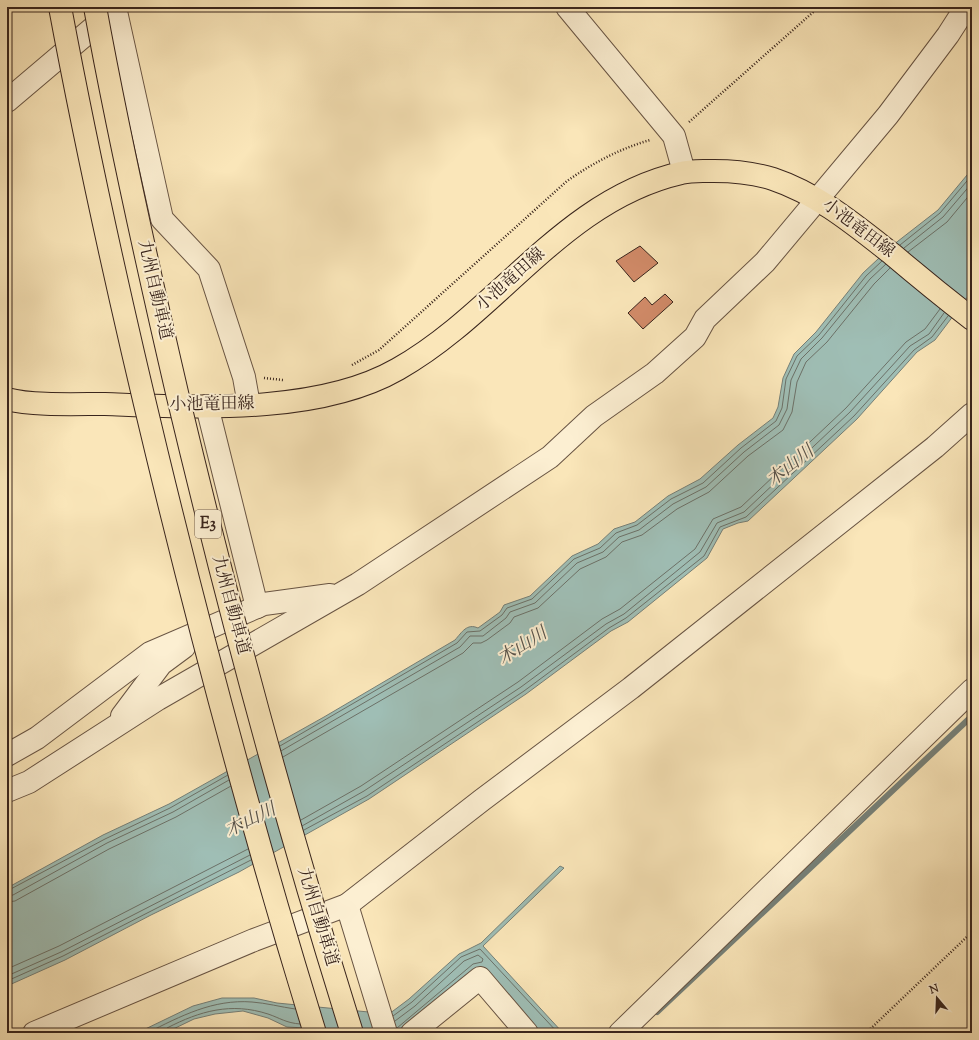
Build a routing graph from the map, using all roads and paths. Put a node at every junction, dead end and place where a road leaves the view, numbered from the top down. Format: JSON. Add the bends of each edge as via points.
{"nodes":[{"id":1,"x":60,"y":7,"type":"edge"},
{"id":2,"x":567,"y":7,"type":"edge"},
{"id":3,"x":820,"y":7,"type":"edge"},
{"id":4,"x":966,"y":7,"type":"edge"},
{"id":5,"x":109,"y":8,"type":"edge"},
{"id":6,"x":7,"y":101,"type":"edge"},
{"id":7,"x":674,"y":136,"type":"junction"},
{"id":8,"x":684,"y":172,"type":"junction"},
{"id":9,"x":816,"y":199,"type":"junction"},
{"id":10,"x":972,"y":319,"type":"edge"},
{"id":11,"x":351,"y":365,"type":"dead end"},
{"id":12,"x":244,"y":377,"type":"junction"},
{"id":13,"x":291,"y":380,"type":"dead end"},
{"id":14,"x":7,"y":399,"type":"edge"},
{"id":15,"x":207,"y":406,"type":"junction"},
{"id":16,"x":249,"y":406,"type":"junction"},
{"id":17,"x":972,"y":414,"type":"edge"},
{"id":18,"x":341,"y":594,"type":"junction"},
{"id":19,"x":256,"y":607,"type":"junction"},
{"id":20,"x":214,"y":625,"type":"junction"},
{"id":21,"x":972,"y":690,"type":"edge"},
{"id":22,"x":113,"y":728,"type":"junction"},
{"id":23,"x":7,"y":755,"type":"edge"},
{"id":24,"x":7,"y":791,"type":"edge"},
{"id":25,"x":346,"y":905,"type":"junction"},
{"id":26,"x":972,"y":932,"type":"edge"},
{"id":27,"x":34,"y":1033,"type":"edge"},
{"id":28,"x":315,"y":1033,"type":"edge"},
{"id":29,"x":352,"y":1033,"type":"edge"},
{"id":30,"x":386,"y":1033,"type":"edge"},
{"id":31,"x":412,"y":1033,"type":"edge"},
{"id":32,"x":527,"y":1033,"type":"edge"},
{"id":33,"x":620,"y":1033,"type":"edge"},
{"id":34,"x":866,"y":1033,"type":"edge"}],
"edges":[{"from":1,"to":28,"type":"main road","name":"九州自動車道","number":"E3","bridge":true,"via":[[80,116],[116,283],[175,530],[279,916]]},
{"from":2,"to":7,"type":"street"},
{"from":3,"to":7,"type":"path"},
{"from":4,"to":9,"type":"street","via":[[888,115]]},
{"from":5,"to":6,"type":"street"},
{"from":5,"to":12,"type":"street","via":[[162,219],[209,269]]},
{"from":5,"to":29,"type":"main road","name":"九州自動車道","number":"E3","bridge":true,"via":[[114,109],[208,521],[254,698],[312,904]]},
{"from":7,"to":8,"type":"street"},
{"from":7,"to":11,"type":"path","via":[[627,147],[591,164],[566,181],[379,350]]},
{"from":8,"to":9,"type":"main road","name":"小池竜田線","via":[[734,171],[773,179]]},
{"from":8,"to":16,"type":"main road","name":"小池竜田線","via":[[637,186],[582,218],[530,261],[457,329],[433,348],[396,371],[349,390],[319,398]]},
{"from":9,"to":10,"type":"main road","name":"小池竜田線","via":[[846,217]]},
{"from":9,"to":18,"type":"street","via":[[765,262],[705,319],[695,337],[655,373],[594,416],[550,457]]},
{"from":12,"to":13,"type":"path"},
{"from":12,"to":16,"type":"street"},
{"from":14,"to":15,"type":"main road","name":"小池竜田線","via":[[55,403]]},
{"from":15,"to":16,"type":"main road","name":"小池竜田線"},
{"from":15,"to":19,"type":"street"},
{"from":17,"to":25,"type":"street","via":[[935,447],[631,688]]},
{"from":18,"to":19,"type":"street"},
{"from":18,"to":22,"type":"street","via":[[158,698]]},
{"from":19,"to":20,"type":"street"},
{"from":20,"to":22,"type":"street","via":[[161,664]]},
{"from":20,"to":23,"type":"street","via":[[150,653],[37,738]]},
{"from":21,"to":33,"type":"street"},
{"from":22,"to":24,"type":"street","via":[[29,782]]},
{"from":25,"to":27,"type":"street","via":[[254,940]]},
{"from":25,"to":30,"type":"street"},
{"from":26,"to":34,"type":"path"},
{"from":31,"to":32,"type":"street","via":[[480,978]]}]}
